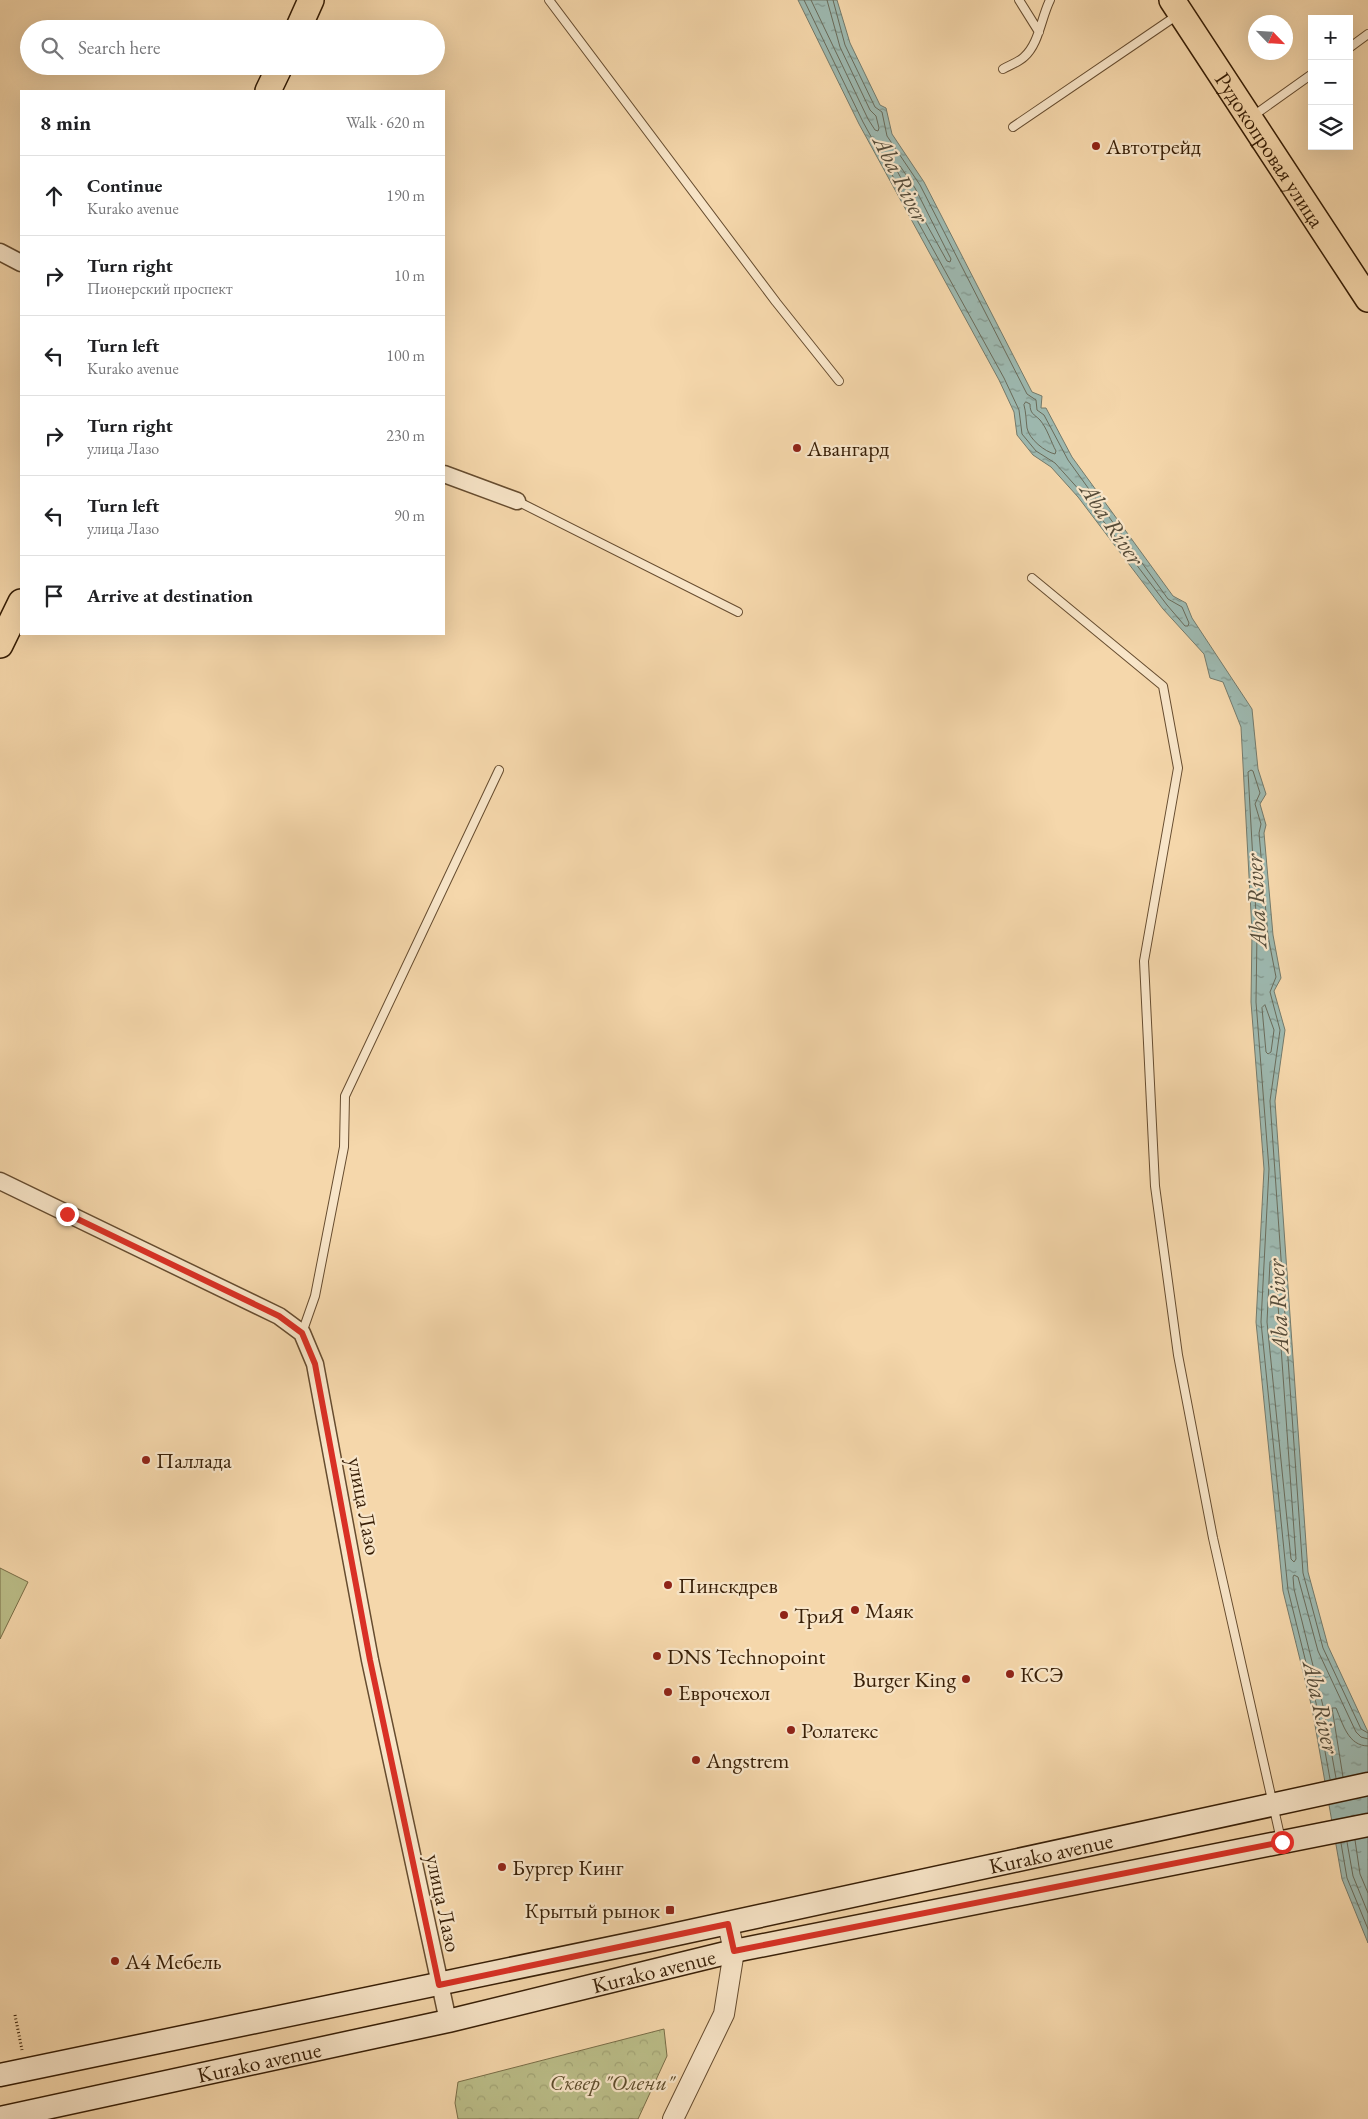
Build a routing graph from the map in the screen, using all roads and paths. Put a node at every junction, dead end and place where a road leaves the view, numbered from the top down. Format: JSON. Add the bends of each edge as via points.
{"nodes":[{"id":1,"x":549,"y":0,"type":"edge"},
{"id":2,"x":1019,"y":0,"type":"edge"},
{"id":3,"x":1050,"y":0,"type":"edge"},
{"id":4,"x":1176,"y":7,"type":"edge"},
{"id":5,"x":1039,"y":32,"type":"junction"},
{"id":6,"x":1368,"y":34,"type":"edge"},
{"id":7,"x":1353,"y":45,"type":"edge"},
{"id":8,"x":1003,"y":69,"type":"dead end"},
{"id":9,"x":276,"y":75,"type":"edge"},
{"id":10,"x":1308,"y":77,"type":"edge"},
{"id":11,"x":268,"y":90,"type":"edge"},
{"id":12,"x":1250,"y":119,"type":"junction"},
{"id":13,"x":1012,"y":127,"type":"dead end"},
{"id":14,"x":0,"y":252,"type":"edge"},
{"id":15,"x":20,"y":262,"type":"edge"},
{"id":16,"x":1368,"y":299,"type":"edge"},
{"id":17,"x":839,"y":382,"type":"dead end"},
{"id":18,"x":445,"y":474,"type":"edge"},
{"id":19,"x":517,"y":501,"type":"joint"},
{"id":20,"x":1032,"y":578,"type":"dead end"},
{"id":21,"x":20,"y":604,"type":"edge"},
{"id":22,"x":738,"y":612,"type":"dead end"},
{"id":23,"x":0,"y":645,"type":"edge"},
{"id":24,"x":499,"y":770,"type":"dead end"},
{"id":25,"x":0,"y":1181,"type":"edge"},
{"id":26,"x":302,"y":1333,"type":"junction"},
{"id":27,"x":1368,"y":1784,"type":"edge"},
{"id":28,"x":1274,"y":1804,"type":"junction"},
{"id":29,"x":1368,"y":1825,"type":"edge"},
{"id":30,"x":1282,"y":1842,"type":"junction"},
{"id":31,"x":728,"y":1924,"type":"junction"},
{"id":32,"x":734,"y":1951,"type":"junction"},
{"id":33,"x":439,"y":1985,"type":"junction"},
{"id":34,"x":448,"y":2021,"type":"junction"},
{"id":35,"x":0,"y":2075,"type":"edge"},
{"id":36,"x":0,"y":2118,"type":"edge"},
{"id":37,"x":673,"y":2119,"type":"edge"}],
"edges":[{"from":1,"to":17,"type":"lane"},
{"from":2,"to":5,"type":"lane"},
{"from":3,"to":5,"type":"lane"},
{"from":4,"to":12,"type":"main road","name":"Рудокопровая улица"},
{"from":4,"to":13,"type":"lane"},
{"from":5,"to":8,"type":"lane","via":[[1034,46],[1023,58]]},
{"from":6,"to":7,"type":"lane"},
{"from":9,"to":11,"type":"main road"},
{"from":10,"to":12,"type":"lane"},
{"from":12,"to":16,"type":"main road","name":"Рудокопровая улица"},
{"from":14,"to":15,"type":"street"},
{"from":18,"to":19,"type":"street"},
{"from":19,"to":22,"type":"lane"},
{"from":20,"to":28,"type":"lane","via":[[1162,686],[1178,768],[1144,961],[1155,1186],[1178,1355],[1214,1538]]},
{"from":21,"to":23,"type":"main road"},
{"from":24,"to":26,"type":"lane","via":[[345,1096],[344,1147],[315,1296]]},
{"from":25,"to":26,"type":"street","via":[[279,1316]]},
{"from":26,"to":33,"type":"street","name":"улица Лазо","via":[[315,1364],[370,1660]]},
{"from":27,"to":28,"type":"main road","name":"Kurako avenue"},
{"from":28,"to":30,"type":"lane"},
{"from":28,"to":31,"type":"main road","name":"Kurako avenue"},
{"from":29,"to":30,"type":"main road","name":"Kurako avenue"},
{"from":30,"to":32,"type":"main road","name":"Kurako avenue"},
{"from":31,"to":32,"type":"street"},
{"from":31,"to":33,"type":"main road","name":"Kurako avenue"},
{"from":32,"to":34,"type":"main road","name":"Kurako avenue"},
{"from":32,"to":37,"type":"street","via":[[724,2014]]},
{"from":33,"to":34,"type":"street","name":"улица Лазо"},
{"from":33,"to":35,"type":"main road","name":"Kurako avenue"},
{"from":34,"to":36,"type":"main road","name":"Kurako avenue"}]}
